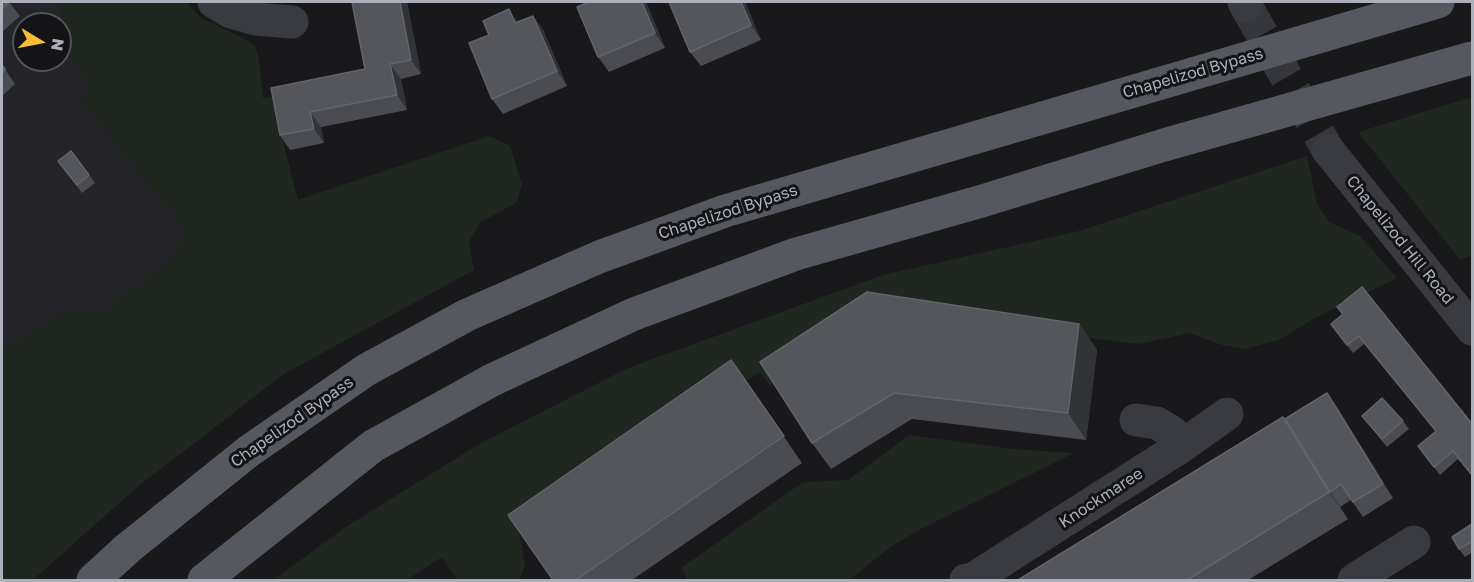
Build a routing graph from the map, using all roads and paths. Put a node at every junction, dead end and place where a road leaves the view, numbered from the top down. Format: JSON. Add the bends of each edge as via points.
{"nodes":[{"id":1,"x":214,"y":2,"type":"edge"},
{"id":2,"x":1438,"y":2,"type":"edge"},
{"id":3,"x":292,"y":22,"type":"dead end"},
{"id":4,"x":1473,"y":58,"type":"edge"},
{"id":5,"x":1328,"y":150,"type":"tunnel mouth"},
{"id":6,"x":1473,"y":329,"type":"edge"},
{"id":7,"x":1227,"y":414,"type":"dead end"},
{"id":8,"x":1136,"y":420,"type":"dead end"},
{"id":9,"x":1182,"y":446,"type":"junction"},
{"id":10,"x":1414,"y":542,"type":"dead end"},
{"id":11,"x":1360,"y":579,"type":"edge"},
{"id":12,"x":93,"y":580,"type":"edge"},
{"id":13,"x":204,"y":580,"type":"edge"},
{"id":14,"x":971,"y":580,"type":"edge"}],
"edges":[{"from":1,"to":3,"type":"street","via":[[255,19]]},
{"from":2,"to":12,"type":"main road","name":"Chapelizod Bypass","via":[[724,211],[599,257],[467,315],[366,370],[249,451]]},
{"from":4,"to":13,"type":"main road","via":[[796,254],[634,315],[492,380],[373,446]]},
{"from":5,"to":6,"type":"street","name":"Chapelizod Hill Road"},
{"from":7,"to":9,"type":"street","name":"Knockmaree"},
{"from":8,"to":9,"type":"street","via":[[1157,423],[1173,432]]},
{"from":9,"to":14,"type":"street","name":"Knockmaree"},
{"from":10,"to":11,"type":"street"}]}
